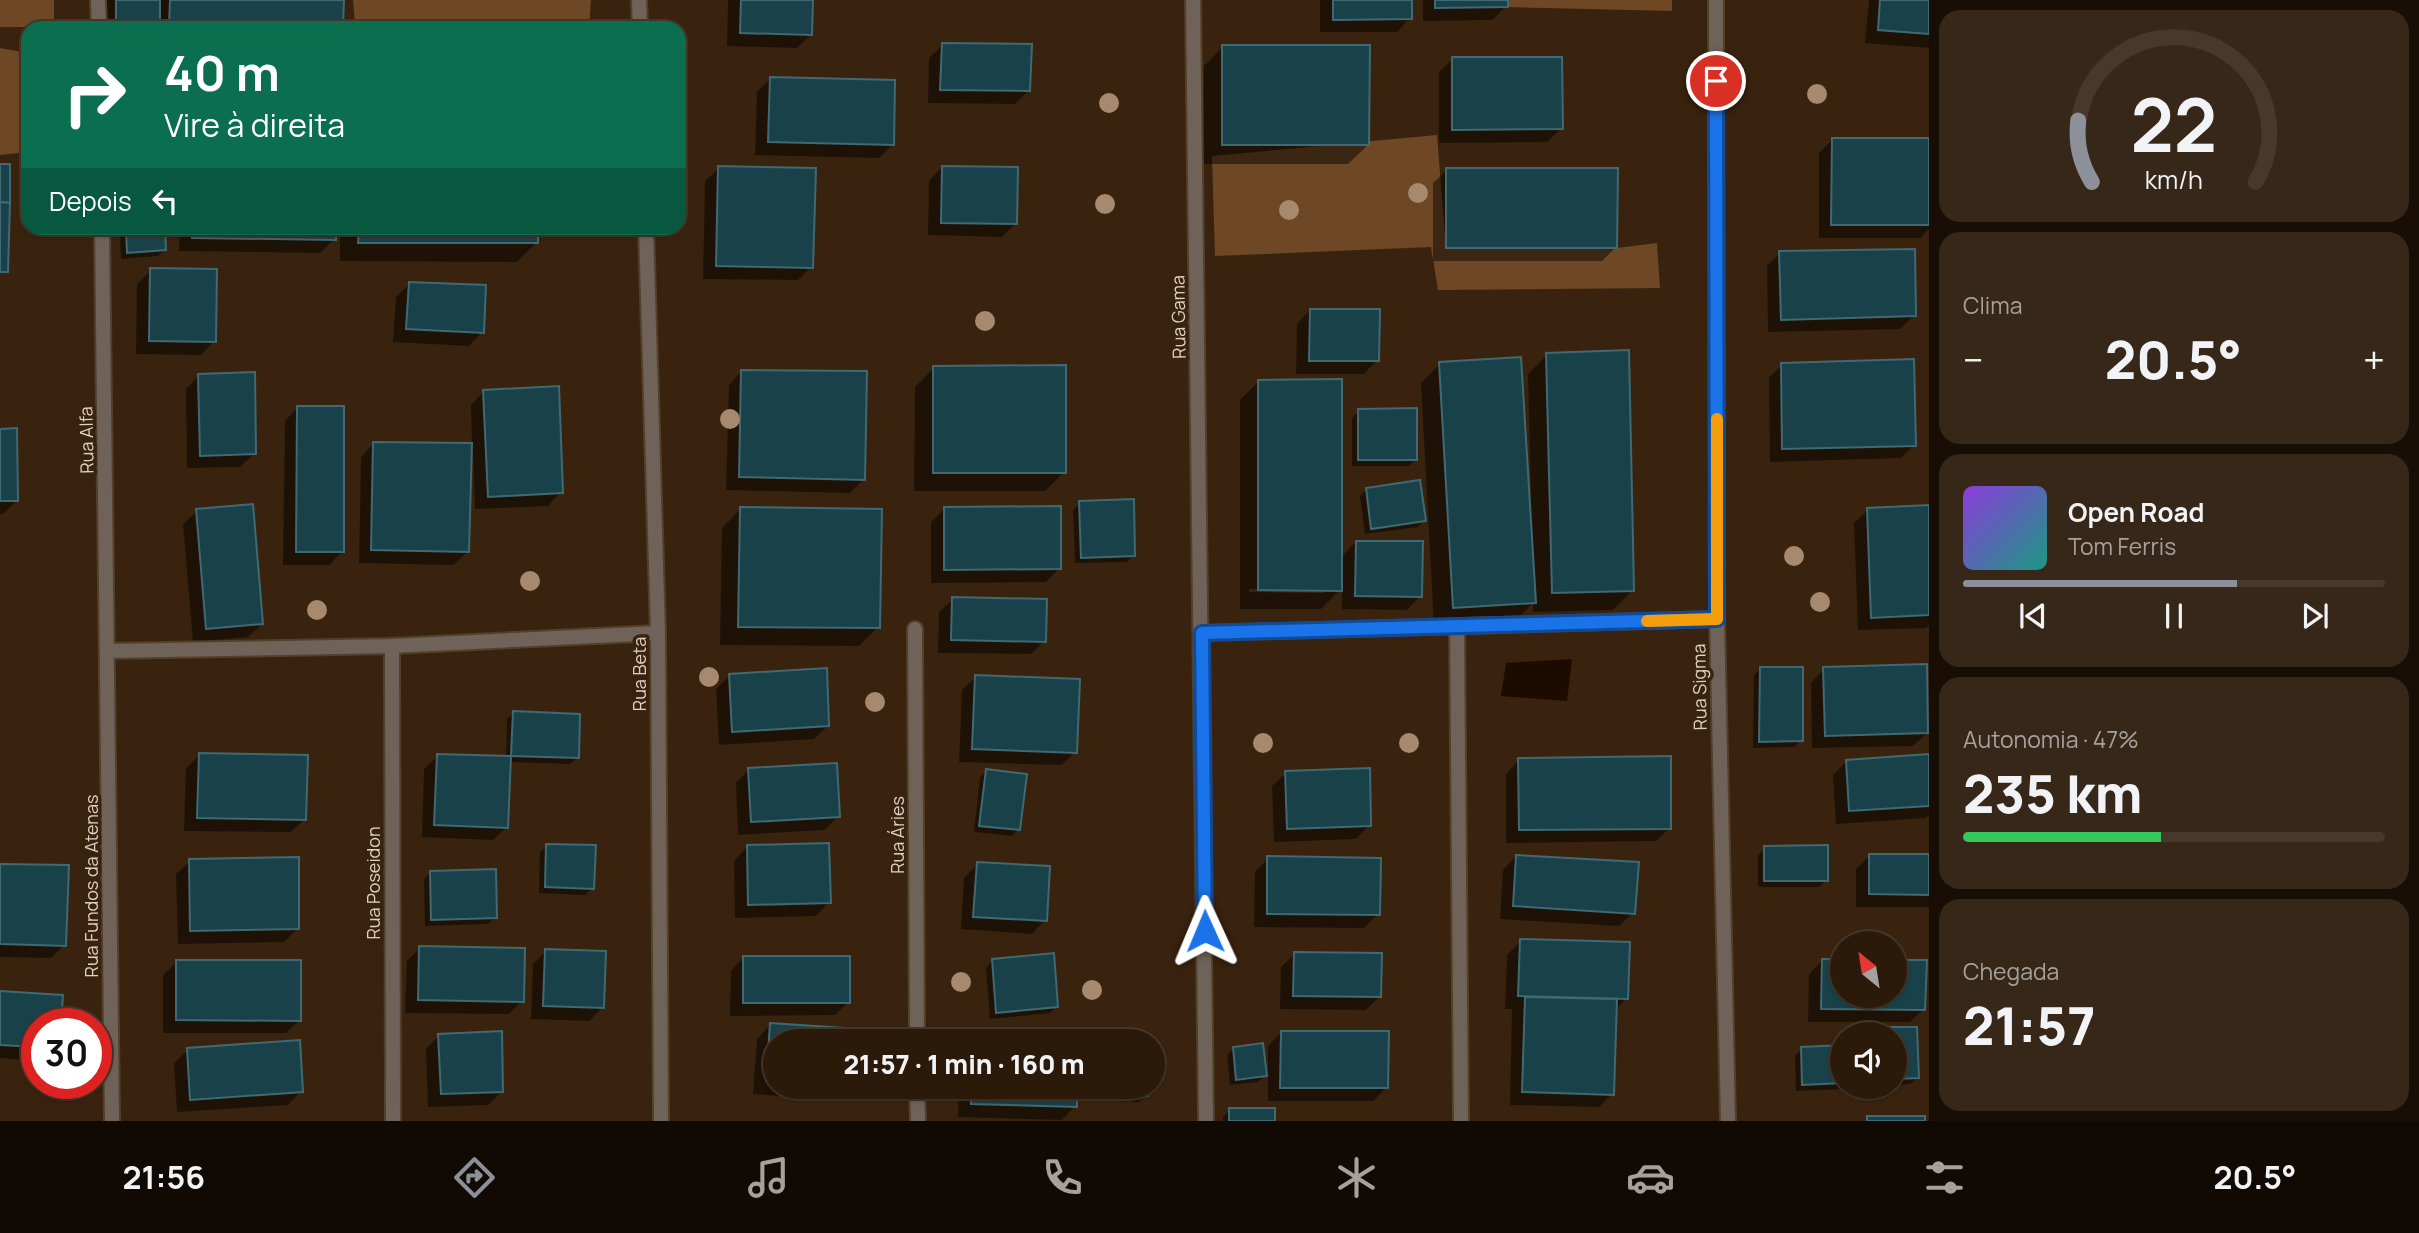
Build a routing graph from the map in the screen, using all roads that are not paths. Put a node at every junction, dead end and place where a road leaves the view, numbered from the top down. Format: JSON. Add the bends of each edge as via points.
{"nodes":[{"id":1,"x":99,"y":0,"type":"edge"},
{"id":2,"x":639,"y":0,"type":"edge"},
{"id":3,"x":1193,"y":0,"type":"edge"},
{"id":4,"x":1716,"y":0,"type":"edge"},
{"id":5,"x":99,"y":21,"type":"edge"},
{"id":6,"x":640,"y":21,"type":"edge"},
{"id":7,"x":102,"y":235,"type":"edge"},
{"id":8,"x":646,"y":235,"type":"edge"},
{"id":9,"x":1717,"y":619,"type":"junction"},
{"id":10,"x":1457,"y":626,"type":"junction"},
{"id":11,"x":915,"y":629,"type":"dead end"},
{"id":12,"x":658,"y":633,"type":"junction"},
{"id":13,"x":1202,"y":633,"type":"junction"},
{"id":14,"x":393,"y":646,"type":"junction"},
{"id":15,"x":108,"y":651,"type":"junction"},
{"id":16,"x":917,"y":1029,"type":"edge"},
{"id":17,"x":917,"y":1099,"type":"edge"},
{"id":18,"x":112,"y":1121,"type":"edge"},
{"id":19,"x":393,"y":1121,"type":"edge"},
{"id":20,"x":661,"y":1121,"type":"edge"},
{"id":21,"x":918,"y":1121,"type":"edge"},
{"id":22,"x":1206,"y":1121,"type":"edge"},
{"id":23,"x":1461,"y":1121,"type":"edge"},
{"id":24,"x":1728,"y":1121,"type":"edge"}],
"edges":[{"from":1,"to":5,"type":"street"},
{"from":2,"to":6,"type":"street"},
{"from":3,"to":13,"type":"street","name":"Rua Gama"},
{"from":4,"to":9,"type":"street","name":"Rua Sigma"},
{"from":7,"to":15,"type":"street","name":"Rua Alfa"},
{"from":8,"to":12,"type":"street","name":"Rua Beta"},
{"from":9,"to":10,"type":"street"},
{"from":9,"to":24,"type":"street","name":"Rua Sigma"},
{"from":10,"to":13,"type":"street"},
{"from":10,"to":23,"type":"street"},
{"from":11,"to":16,"type":"street","name":"Rua Áries"},
{"from":12,"to":14,"type":"street"},
{"from":12,"to":20,"type":"street","name":"Rua Beta"},
{"from":13,"to":22,"type":"street","name":"Rua Gama"},
{"from":14,"to":15,"type":"street"},
{"from":14,"to":19,"type":"street","name":"Rua Poseidon"},
{"from":15,"to":18,"type":"street","name":"Rua Fundos da Atenas"},
{"from":17,"to":21,"type":"street"}]}
